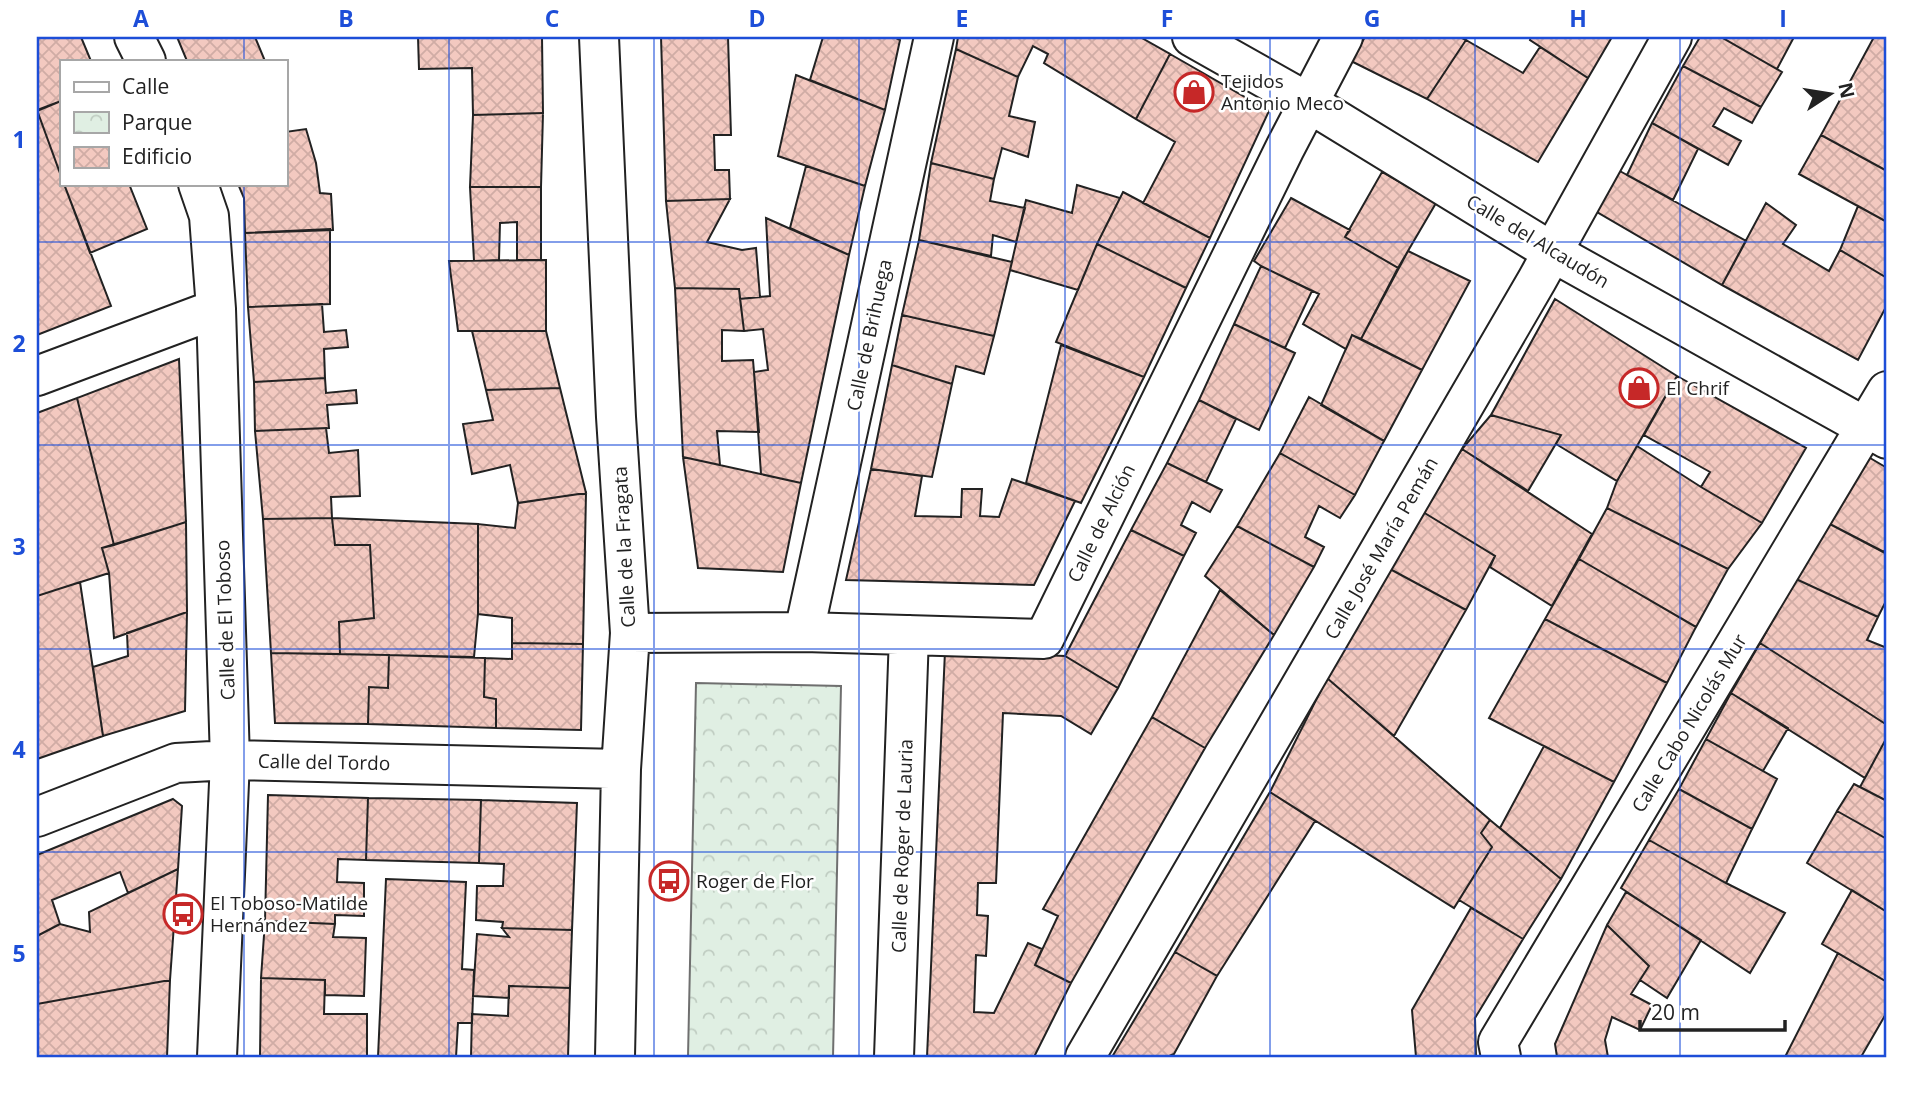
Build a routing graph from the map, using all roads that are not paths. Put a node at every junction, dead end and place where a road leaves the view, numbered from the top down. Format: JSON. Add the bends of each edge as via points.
{"nodes":[{"id":1,"x":134,"y":37,"type":"edge"},
{"id":2,"x":599,"y":37,"type":"edge"},
{"id":3,"x":934,"y":37,"type":"edge"},
{"id":4,"x":1192,"y":37,"type":"edge"},
{"id":5,"x":1343,"y":37,"type":"edge"},
{"id":6,"x":1672,"y":37,"type":"edge"},
{"id":7,"x":146,"y":60,"type":"edge"},
{"id":8,"x":1309,"y":103,"type":"junction"},
{"id":9,"x":199,"y":186,"type":"edge"},
{"id":10,"x":1552,"y":252,"type":"junction"},
{"id":11,"x":216,"y":309,"type":"junction"},
{"id":12,"x":37,"y":376,"type":"edge"},
{"id":13,"x":1887,"y":391,"type":"edge"},
{"id":14,"x":1877,"y":433,"type":"edge"},
{"id":15,"x":804,"y":632,"type":"junction"},
{"id":16,"x":630,"y":633,"type":"junction"},
{"id":17,"x":909,"y":635,"type":"junction"},
{"id":18,"x":230,"y":760,"type":"junction"},
{"id":19,"x":621,"y":769,"type":"junction"},
{"id":20,"x":37,"y":817,"type":"edge"},
{"id":21,"x":217,"y":1057,"type":"edge"},
{"id":22,"x":615,"y":1057,"type":"edge"},
{"id":23,"x":894,"y":1057,"type":"edge"},
{"id":24,"x":1086,"y":1057,"type":"edge"},
{"id":25,"x":1501,"y":1057,"type":"edge"}],
"edges":[{"from":1,"to":7,"type":"street"},
{"from":2,"to":16,"type":"street","name":"Calle de la Fragata"},
{"from":3,"to":15,"type":"street","name":"Calle de Brihuega"},
{"from":4,"to":8,"type":"street","name":"Calle del Alcaudón"},
{"from":5,"to":8,"type":"street","name":"Calle de Alción"},
{"from":6,"to":10,"type":"street","name":"Calle José María Pemán"},
{"from":8,"to":10,"type":"street","name":"Calle del Alcaudón"},
{"from":8,"to":17,"type":"street","name":"Calle de Alción","via":[[1044,639]]},
{"from":9,"to":11,"type":"street","name":"Calle de El Toboso","via":[[209,216]]},
{"from":10,"to":14,"type":"street","name":"Calle del Alcaudón"},
{"from":10,"to":24,"type":"street","name":"Calle José María Pemán"},
{"from":11,"to":12,"type":"street"},
{"from":11,"to":18,"type":"street","name":"Calle de El Toboso"},
{"from":13,"to":14,"type":"street","name":"Calle Cabo Nicolás Mur"},
{"from":14,"to":25,"type":"street","name":"Calle Cabo Nicolás Mur","via":[[1498,1042]]},
{"from":15,"to":16,"type":"street","name":"Calle de Alción"},
{"from":15,"to":17,"type":"street","name":"Calle de Alción"},
{"from":16,"to":19,"type":"street","name":"Calle de la Fragata"},
{"from":17,"to":23,"type":"street","name":"Calle de Roger de Lauria"},
{"from":18,"to":19,"type":"street","name":"Calle del Tordo"},
{"from":18,"to":20,"type":"street","name":"Calle del Tordo","via":[[176,763]]},
{"from":18,"to":21,"type":"street","name":"Calle de El Toboso"},
{"from":19,"to":22,"type":"street","name":"Calle de la Fragata"}]}
